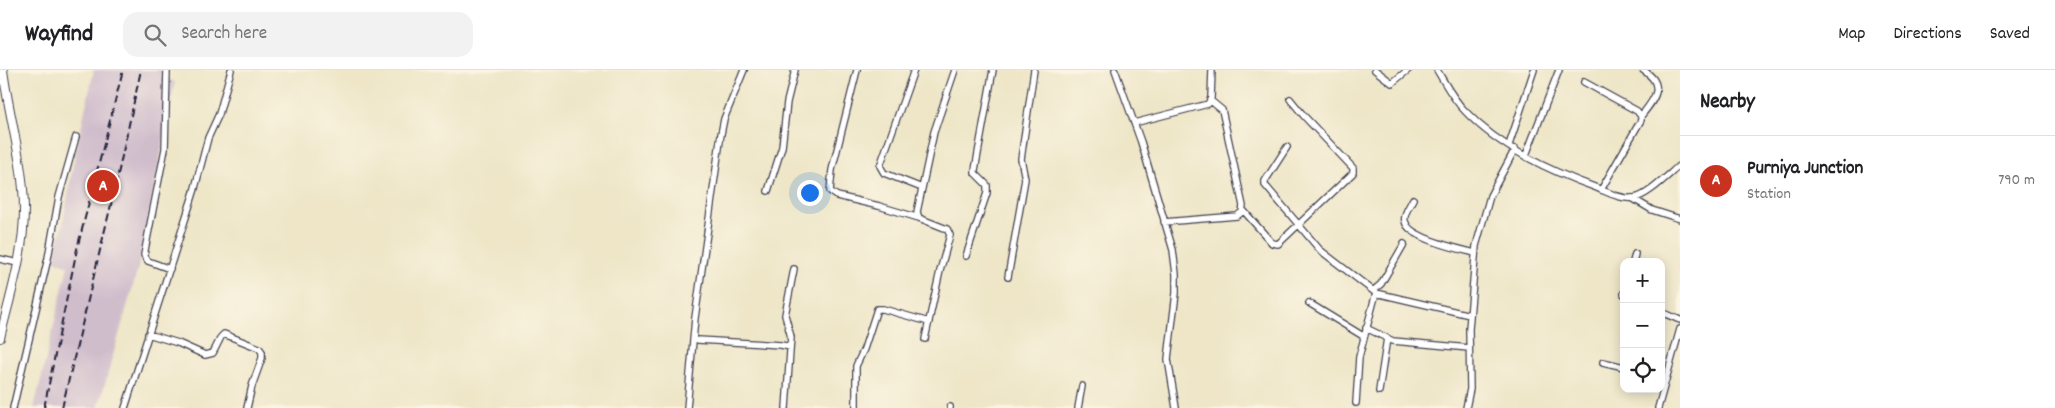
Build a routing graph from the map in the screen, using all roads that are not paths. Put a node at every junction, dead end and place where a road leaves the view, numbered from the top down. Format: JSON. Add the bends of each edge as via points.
{"nodes":[{"id":1,"x":3,"y":70,"type":"edge"},
{"id":2,"x":167,"y":70,"type":"edge"},
{"id":3,"x":231,"y":70,"type":"edge"},
{"id":4,"x":744,"y":70,"type":"edge"},
{"id":5,"x":795,"y":70,"type":"edge"},
{"id":6,"x":857,"y":70,"type":"edge"},
{"id":7,"x":914,"y":70,"type":"edge"},
{"id":8,"x":954,"y":70,"type":"edge"},
{"id":9,"x":993,"y":70,"type":"edge"},
{"id":10,"x":1034,"y":70,"type":"edge"},
{"id":11,"x":1115,"y":70,"type":"edge"},
{"id":12,"x":1212,"y":70,"type":"edge"},
{"id":13,"x":1375,"y":70,"type":"edge"},
{"id":14,"x":1408,"y":70,"type":"edge"},
{"id":15,"x":1437,"y":70,"type":"edge"},
{"id":16,"x":1534,"y":70,"type":"edge"},
{"id":17,"x":1559,"y":70,"type":"edge"},
{"id":18,"x":1644,"y":70,"type":"edge"},
{"id":19,"x":1584,"y":82,"type":"dead end"},
{"id":20,"x":4,"y":99,"type":"edge"},
{"id":21,"x":1290,"y":99,"type":"dead end"},
{"id":22,"x":1210,"y":101,"type":"junction"},
{"id":23,"x":1641,"y":116,"type":"junction"},
{"id":24,"x":1134,"y":123,"type":"junction"},
{"id":25,"x":76,"y":137,"type":"dead end"},
{"id":26,"x":1509,"y":145,"type":"junction"},
{"id":27,"x":1287,"y":147,"type":"dead end"},
{"id":28,"x":1516,"y":149,"type":"junction"},
{"id":29,"x":1526,"y":155,"type":"junction"},
{"id":30,"x":1680,"y":165,"type":"edge"},
{"id":31,"x":922,"y":188,"type":"junction"},
{"id":32,"x":1601,"y":190,"type":"junction"},
{"id":33,"x":768,"y":191,"type":"dead end"},
{"id":34,"x":1632,"y":198,"type":"junction"},
{"id":35,"x":1413,"y":199,"type":"dead end"},
{"id":36,"x":1243,"y":210,"type":"junction"},
{"id":37,"x":919,"y":218,"type":"junction"},
{"id":38,"x":1680,"y":219,"type":"edge"},
{"id":39,"x":1164,"y":222,"type":"junction"},
{"id":40,"x":1299,"y":226,"type":"junction"},
{"id":41,"x":1404,"y":244,"type":"dead end"},
{"id":42,"x":1474,"y":254,"type":"junction"},
{"id":43,"x":1635,"y":254,"type":"dead end"},
{"id":44,"x":966,"y":256,"type":"dead end"},
{"id":45,"x":1634,"y":258,"type":"edge"},
{"id":46,"x":0,"y":259,"type":"edge"},
{"id":47,"x":18,"y":263,"type":"junction"},
{"id":48,"x":170,"y":269,"type":"junction"},
{"id":49,"x":794,"y":269,"type":"dead end"},
{"id":50,"x":1008,"y":276,"type":"dead end"},
{"id":51,"x":1375,"y":291,"type":"junction"},
{"id":52,"x":1309,"y":303,"type":"dead end"},
{"id":53,"x":1665,"y":314,"type":"edge"},
{"id":54,"x":1470,"y":315,"type":"junction"},
{"id":55,"x":1680,"y":320,"type":"edge"},
{"id":56,"x":929,"y":322,"type":"junction"},
{"id":57,"x":1366,"y":328,"type":"junction"},
{"id":58,"x":1680,"y":329,"type":"edge"},
{"id":59,"x":1,"y":330,"type":"edge"},
{"id":60,"x":148,"y":334,"type":"junction"},
{"id":61,"x":1363,"y":336,"type":"junction"},
{"id":62,"x":0,"y":338,"type":"edge"},
{"id":63,"x":1387,"y":338,"type":"junction"},
{"id":64,"x":925,"y":339,"type":"dead end"},
{"id":65,"x":698,"y":340,"type":"dead end"},
{"id":66,"x":790,"y":347,"type":"junction"},
{"id":67,"x":1469,"y":348,"type":"junction"},
{"id":68,"x":1602,"y":362,"type":"dead end"},
{"id":69,"x":1620,"y":366,"type":"edge"},
{"id":70,"x":1665,"y":373,"type":"edge"},
{"id":71,"x":1082,"y":386,"type":"dead end"},
{"id":72,"x":1379,"y":391,"type":"dead end"},
{"id":73,"x":1661,"y":393,"type":"edge"},
{"id":74,"x":1356,"y":403,"type":"dead end"},
{"id":75,"x":13,"y":408,"type":"edge"},
{"id":76,"x":125,"y":408,"type":"edge"},
{"id":77,"x":247,"y":408,"type":"edge"},
{"id":78,"x":687,"y":408,"type":"edge"},
{"id":79,"x":786,"y":408,"type":"edge"},
{"id":80,"x":856,"y":408,"type":"edge"},
{"id":81,"x":1078,"y":408,"type":"edge"},
{"id":82,"x":1176,"y":408,"type":"edge"},
{"id":83,"x":1466,"y":408,"type":"edge"},
{"id":84,"x":1658,"y":408,"type":"edge"}],
"edges":[{"from":1,"to":20,"type":"main road"},
{"from":2,"to":48,"type":"street","via":[[165,149],[144,255],[148,261]]},
{"from":3,"to":48,"type":"street"},
{"from":4,"to":78,"type":"street","via":[[721,134],[695,318]]},
{"from":5,"to":33,"type":"street","via":[[787,102],[782,147]]},
{"from":6,"to":37,"type":"street","via":[[832,170],[830,191],[837,196]]},
{"from":7,"to":31,"type":"street","via":[[880,166],[884,173]]},
{"from":8,"to":31,"type":"street","via":[[934,132]]},
{"from":9,"to":44,"type":"street","via":[[975,170],[987,185],[987,193]]},
{"from":10,"to":50,"type":"street","via":[[1020,159],[1025,179]]},
{"from":11,"to":24,"type":"street"},
{"from":12,"to":22,"type":"street"},
{"from":13,"to":14,"type":"street","via":[[1392,83]]},
{"from":15,"to":26,"type":"street","via":[[1466,112]]},
{"from":16,"to":26,"type":"street"},
{"from":17,"to":29,"type":"street"},
{"from":18,"to":23,"type":"street","via":[[1654,79],[1657,92]]},
{"from":19,"to":23,"type":"street"},
{"from":20,"to":47,"type":"main road","via":[[21,179],[24,210]]},
{"from":21,"to":40,"type":"street","via":[[1354,171]]},
{"from":22,"to":24,"type":"street","via":[[1197,108]]},
{"from":22,"to":36,"type":"street","via":[[1222,110]]},
{"from":23,"to":32,"type":"street"},
{"from":24,"to":39,"type":"street"},
{"from":25,"to":75,"type":"street","via":[[59,197]]},
{"from":26,"to":28,"type":"street"},
{"from":27,"to":40,"type":"street","via":[[1264,183]]},
{"from":28,"to":29,"type":"street"},
{"from":28,"to":42,"type":"street","via":[[1490,196]]},
{"from":29,"to":32,"type":"street","via":[[1551,170]]},
{"from":30,"to":34,"type":"street","via":[[1650,189]]},
{"from":31,"to":37,"type":"street","via":[[917,212]]},
{"from":32,"to":34,"type":"street"},
{"from":34,"to":38,"type":"street","via":[[1652,210]]},
{"from":35,"to":42,"type":"street","via":[[1404,218],[1408,227],[1429,240]]},
{"from":36,"to":39,"type":"street","via":[[1237,216]]},
{"from":36,"to":40,"type":"street","via":[[1274,244]]},
{"from":37,"to":56,"type":"street","via":[[947,229],[950,235]]},
{"from":39,"to":82,"type":"street","via":[[1176,274],[1168,359]]},
{"from":40,"to":51,"type":"street","via":[[1320,250]]},
{"from":41,"to":51,"type":"street"},
{"from":42,"to":54,"type":"street"},
{"from":43,"to":45,"type":"street"},
{"from":46,"to":47,"type":"street"},
{"from":47,"to":59,"type":"main road"},
{"from":48,"to":60,"type":"street"},
{"from":49,"to":66,"type":"street","via":[[785,315],[791,337]]},
{"from":51,"to":54,"type":"street"},
{"from":51,"to":57,"type":"street","via":[[1376,298]]},
{"from":52,"to":61,"type":"street"},
{"from":53,"to":55,"type":"street"},
{"from":54,"to":67,"type":"street"},
{"from":56,"to":64,"type":"street"},
{"from":56,"to":80,"type":"street","via":[[877,310],[856,366]]},
{"from":57,"to":61,"type":"street"},
{"from":57,"to":63,"type":"street"},
{"from":58,"to":70,"type":"street"},
{"from":59,"to":62,"type":"main road"},
{"from":60,"to":76,"type":"street"},
{"from":60,"to":77,"type":"street","via":[[205,355],[213,353],[224,334],[259,348],[262,358]]},
{"from":61,"to":74,"type":"street"},
{"from":63,"to":67,"type":"street"},
{"from":63,"to":72,"type":"street"},
{"from":65,"to":66,"type":"street"},
{"from":66,"to":79,"type":"street"},
{"from":67,"to":83,"type":"street","via":[[1470,389]]},
{"from":68,"to":69,"type":"street"},
{"from":71,"to":81,"type":"street"},
{"from":73,"to":84,"type":"street"}]}
